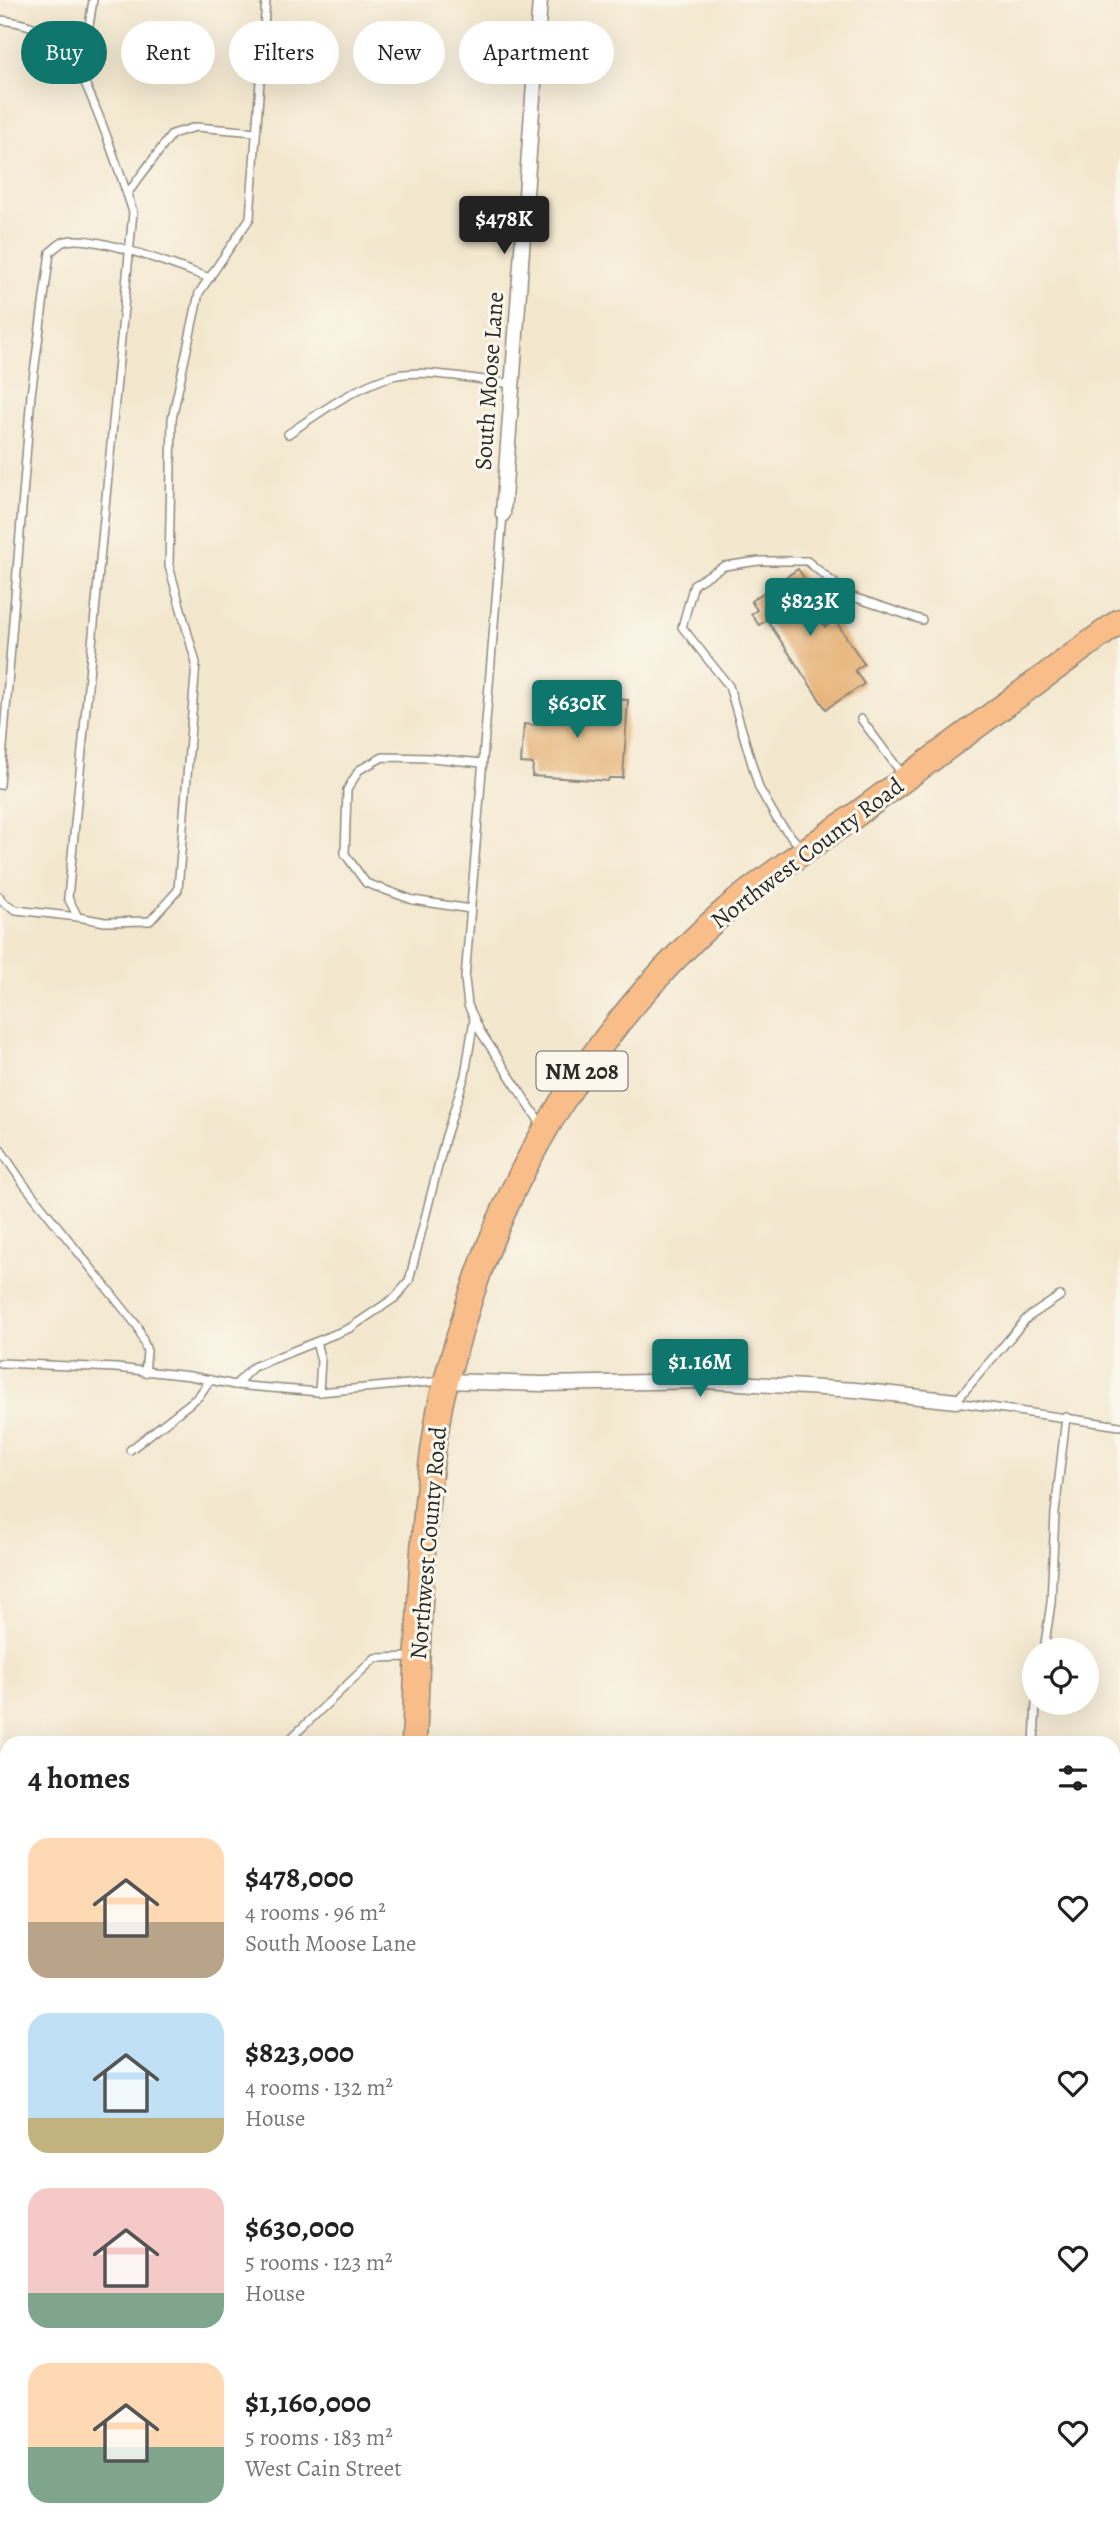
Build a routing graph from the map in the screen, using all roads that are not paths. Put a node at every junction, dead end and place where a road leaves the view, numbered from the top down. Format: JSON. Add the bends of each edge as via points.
{"nodes":[{"id":1,"x":93,"y":0,"type":"edge"},
{"id":2,"x":266,"y":0,"type":"edge"},
{"id":3,"x":540,"y":0,"type":"edge"},
{"id":4,"x":0,"y":20,"type":"edge"},
{"id":5,"x":90,"y":21,"type":"edge"},
{"id":6,"x":21,"y":22,"type":"edge"},
{"id":7,"x":85,"y":84,"type":"edge"},
{"id":8,"x":256,"y":132,"type":"junction"},
{"id":9,"x":127,"y":194,"type":"junction"},
{"id":10,"x":129,"y":251,"type":"junction"},
{"id":11,"x":210,"y":278,"type":"junction"},
{"id":12,"x":512,"y":384,"type":"junction"},
{"id":13,"x":288,"y":434,"type":"dead end"},
{"id":14,"x":503,"y":514,"type":"joint"},
{"id":15,"x":922,"y":620,"type":"dead end"},
{"id":16,"x":1120,"y":621,"type":"edge"},
{"id":17,"x":861,"y":719,"type":"dead end"},
{"id":18,"x":482,"y":763,"type":"junction"},
{"id":19,"x":906,"y":778,"type":"junction"},
{"id":20,"x":0,"y":785,"type":"edge"},
{"id":21,"x":805,"y":852,"type":"junction"},
{"id":22,"x":0,"y":897,"type":"edge"},
{"id":23,"x":470,"y":909,"type":"junction"},
{"id":24,"x":78,"y":917,"type":"junction"},
{"id":25,"x":474,"y":1018,"type":"junction"},
{"id":26,"x":545,"y":1129,"type":"junction"},
{"id":27,"x":0,"y":1149,"type":"edge"},
{"id":28,"x":1060,"y":1296,"type":"dead end"},
{"id":29,"x":316,"y":1342,"type":"junction"},
{"id":30,"x":0,"y":1363,"type":"edge"},
{"id":31,"x":145,"y":1373,"type":"junction"},
{"id":32,"x":211,"y":1380,"type":"junction"},
{"id":33,"x":446,"y":1381,"type":"junction"},
{"id":34,"x":235,"y":1385,"type":"junction"},
{"id":35,"x":319,"y":1392,"type":"junction"},
{"id":36,"x":956,"y":1401,"type":"junction"},
{"id":37,"x":1066,"y":1417,"type":"junction"},
{"id":38,"x":1120,"y":1426,"type":"edge"},
{"id":39,"x":130,"y":1450,"type":"dead end"},
{"id":40,"x":1046,"y":1638,"type":"edge"},
{"id":41,"x":418,"y":1657,"type":"junction"},
{"id":42,"x":1035,"y":1715,"type":"edge"},
{"id":43,"x":293,"y":1736,"type":"edge"},
{"id":44,"x":414,"y":1736,"type":"edge"},
{"id":45,"x":1034,"y":1736,"type":"edge"}],
"edges":[{"from":1,"to":5,"type":"lane"},
{"from":2,"to":8,"type":"lane"},
{"from":3,"to":12,"type":"street","name":"South Moose Lane"},
{"from":4,"to":6,"type":"lane"},
{"from":7,"to":9,"type":"lane"},
{"from":8,"to":9,"type":"lane","via":[[196,127],[172,134]]},
{"from":8,"to":11,"type":"lane","via":[[250,218]]},
{"from":9,"to":10,"type":"lane","via":[[133,212]]},
{"from":10,"to":11,"type":"lane"},
{"from":10,"to":20,"type":"lane","via":[[86,241],[63,242],[50,252],[31,396]]},
{"from":10,"to":24,"type":"lane","via":[[68,898]]},
{"from":11,"to":24,"type":"lane","via":[[199,293],[172,419],[169,566],[196,663],[178,890],[150,920],[106,922]]},
{"from":12,"to":13,"type":"lane","via":[[420,374],[393,376],[339,400]]},
{"from":12,"to":14,"type":"street","name":"South Moose Lane"},
{"from":14,"to":18,"type":"lane"},
{"from":15,"to":21,"type":"lane","via":[[850,596],[807,561],[724,566],[694,584],[682,627],[729,686],[760,788],[778,821]]},
{"from":16,"to":19,"type":"highway","name":"Northwest County Road","number":"NM 208"},
{"from":17,"to":19,"type":"lane"},
{"from":18,"to":23,"type":"lane"},
{"from":18,"to":23,"type":"lane","via":[[383,757],[359,770],[347,790],[345,854],[366,883],[413,900]]},
{"from":19,"to":21,"type":"highway","name":"Northwest County Road","number":"NM 208"},
{"from":21,"to":26,"type":"highway","name":"Northwest County Road","number":"NM 208","via":[[728,908],[655,981],[593,1056]]},
{"from":22,"to":24,"type":"lane","via":[[16,910]]},
{"from":23,"to":25,"type":"lane","via":[[465,979]]},
{"from":25,"to":26,"type":"lane"},
{"from":25,"to":29,"type":"lane","via":[[466,1075],[409,1281],[396,1297],[350,1328]]},
{"from":26,"to":33,"type":"highway","name":"Northwest County Road","number":"NM 208","via":[[516,1181],[471,1290]]},
{"from":27,"to":31,"type":"lane","via":[[138,1327],[147,1351]]},
{"from":28,"to":36,"type":"lane","via":[[1027,1318]]},
{"from":29,"to":34,"type":"lane","via":[[253,1367]]},
{"from":29,"to":35,"type":"lane","via":[[321,1360]]},
{"from":30,"to":31,"type":"lane"},
{"from":31,"to":32,"type":"lane"},
{"from":32,"to":34,"type":"lane"},
{"from":32,"to":39,"type":"lane","via":[[198,1396]]},
{"from":33,"to":35,"type":"lane"},
{"from":33,"to":36,"type":"street","via":[[705,1381]]},
{"from":33,"to":41,"type":"highway","name":"Northwest County Road","number":"NM 208","via":[[427,1500]]},
{"from":34,"to":35,"type":"lane"},
{"from":36,"to":37,"type":"lane"},
{"from":37,"to":38,"type":"lane"},
{"from":37,"to":40,"type":"lane"},
{"from":41,"to":43,"type":"lane","via":[[375,1658]]},
{"from":41,"to":44,"type":"highway","name":"Northwest County Road","number":"NM 208"},
{"from":42,"to":45,"type":"lane"}]}
